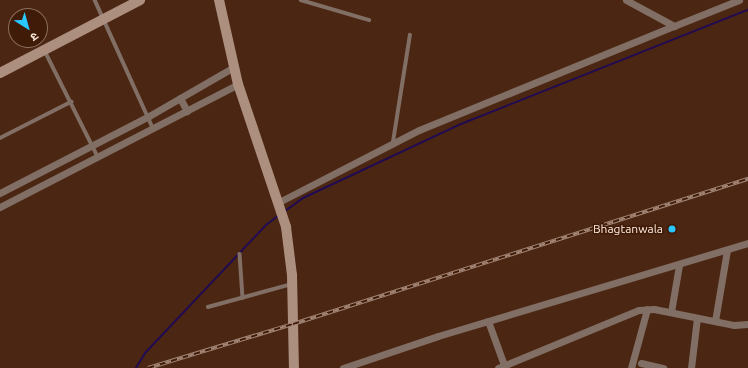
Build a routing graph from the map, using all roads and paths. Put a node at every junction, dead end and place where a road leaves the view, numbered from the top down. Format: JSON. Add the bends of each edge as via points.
{"nodes":[{"id":1,"x":95,"y":0,"type":"edge"},
{"id":2,"x":140,"y":0,"type":"edge"},
{"id":3,"x":219,"y":0,"type":"edge"},
{"id":4,"x":302,"y":0,"type":"edge"},
{"id":5,"x":626,"y":0,"type":"edge"},
{"id":6,"x":739,"y":0,"type":"edge"},
{"id":7,"x":103,"y":17,"type":"junction"},
{"id":8,"x":369,"y":20,"type":"dead end"},
{"id":9,"x":674,"y":26,"type":"junction"},
{"id":10,"x":410,"y":35,"type":"dead end"},
{"id":11,"x":45,"y":51,"type":"junction"},
{"id":12,"x":234,"y":67,"type":"junction"},
{"id":13,"x":0,"y":73,"type":"edge"},
{"id":14,"x":238,"y":84,"type":"junction"},
{"id":15,"x":180,"y":98,"type":"junction"},
{"id":16,"x":71,"y":102,"type":"junction"},
{"id":17,"x":187,"y":111,"type":"junction"},
{"id":18,"x":149,"y":116,"type":"junction"},
{"id":19,"x":154,"y":128,"type":"junction"},
{"id":20,"x":0,"y":138,"type":"edge"},
{"id":21,"x":393,"y":143,"type":"junction"},
{"id":22,"x":93,"y":145,"type":"junction"},
{"id":23,"x":98,"y":157,"type":"junction"},
{"id":24,"x":0,"y":193,"type":"edge"},
{"id":25,"x":279,"y":204,"type":"junction"},
{"id":26,"x":0,"y":207,"type":"edge"},
{"id":27,"x":748,"y":243,"type":"edge"},
{"id":28,"x":727,"y":250,"type":"junction"},
{"id":29,"x":240,"y":254,"type":"dead end"},
{"id":30,"x":679,"y":265,"type":"junction"},
{"id":31,"x":293,"y":284,"type":"junction"},
{"id":32,"x":243,"y":298,"type":"junction"},
{"id":33,"x":208,"y":307,"type":"dead end"},
{"id":34,"x":646,"y":309,"type":"junction"},
{"id":35,"x":671,"y":312,"type":"junction"},
{"id":36,"x":697,"y":318,"type":"junction"},
{"id":37,"x":488,"y":321,"type":"junction"},
{"id":38,"x":715,"y":321,"type":"junction"},
{"id":39,"x":748,"y":324,"type":"edge"},
{"id":40,"x":641,"y":363,"type":"dead end"},
{"id":41,"x":501,"y":367,"type":"edge"},
{"id":42,"x":294,"y":368,"type":"edge"},
{"id":43,"x":343,"y":368,"type":"edge"},
{"id":44,"x":632,"y":368,"type":"edge"},
{"id":45,"x":663,"y":368,"type":"edge"},
{"id":46,"x":691,"y":368,"type":"edge"}],
"edges":[{"from":1,"to":7,"type":"lane"},
{"from":2,"to":7,"type":"street"},
{"from":3,"to":12,"type":"street"},
{"from":4,"to":8,"type":"lane"},
{"from":5,"to":9,"type":"street"},
{"from":6,"to":9,"type":"street"},
{"from":7,"to":11,"type":"street"},
{"from":7,"to":18,"type":"lane"},
{"from":9,"to":21,"type":"street"},
{"from":10,"to":21,"type":"lane"},
{"from":11,"to":13,"type":"street"},
{"from":11,"to":16,"type":"lane"},
{"from":12,"to":14,"type":"street"},
{"from":12,"to":15,"type":"street"},
{"from":14,"to":17,"type":"street"},
{"from":14,"to":25,"type":"street"},
{"from":15,"to":17,"type":"street"},
{"from":15,"to":18,"type":"street"},
{"from":16,"to":20,"type":"lane"},
{"from":16,"to":22,"type":"lane"},
{"from":17,"to":19,"type":"street"},
{"from":18,"to":19,"type":"lane"},
{"from":18,"to":22,"type":"street"},
{"from":19,"to":23,"type":"street"},
{"from":21,"to":25,"type":"street"},
{"from":22,"to":23,"type":"lane"},
{"from":22,"to":24,"type":"street"},
{"from":23,"to":26,"type":"street"},
{"from":25,"to":31,"type":"street","via":[[286,227]]},
{"from":27,"to":28,"type":"street"},
{"from":28,"to":30,"type":"street"},
{"from":28,"to":38,"type":"street"},
{"from":29,"to":32,"type":"lane"},
{"from":30,"to":35,"type":"street"},
{"from":30,"to":37,"type":"street"},
{"from":31,"to":32,"type":"lane"},
{"from":31,"to":42,"type":"street"},
{"from":32,"to":33,"type":"lane"},
{"from":34,"to":35,"type":"street"},
{"from":34,"to":41,"type":"street","via":[[627,313]]},
{"from":34,"to":44,"type":"street"},
{"from":35,"to":36,"type":"street"},
{"from":36,"to":38,"type":"street"},
{"from":36,"to":46,"type":"street"},
{"from":37,"to":41,"type":"street"},
{"from":37,"to":43,"type":"street"},
{"from":38,"to":39,"type":"street","via":[[734,325]]},
{"from":40,"to":45,"type":"street"}]}
